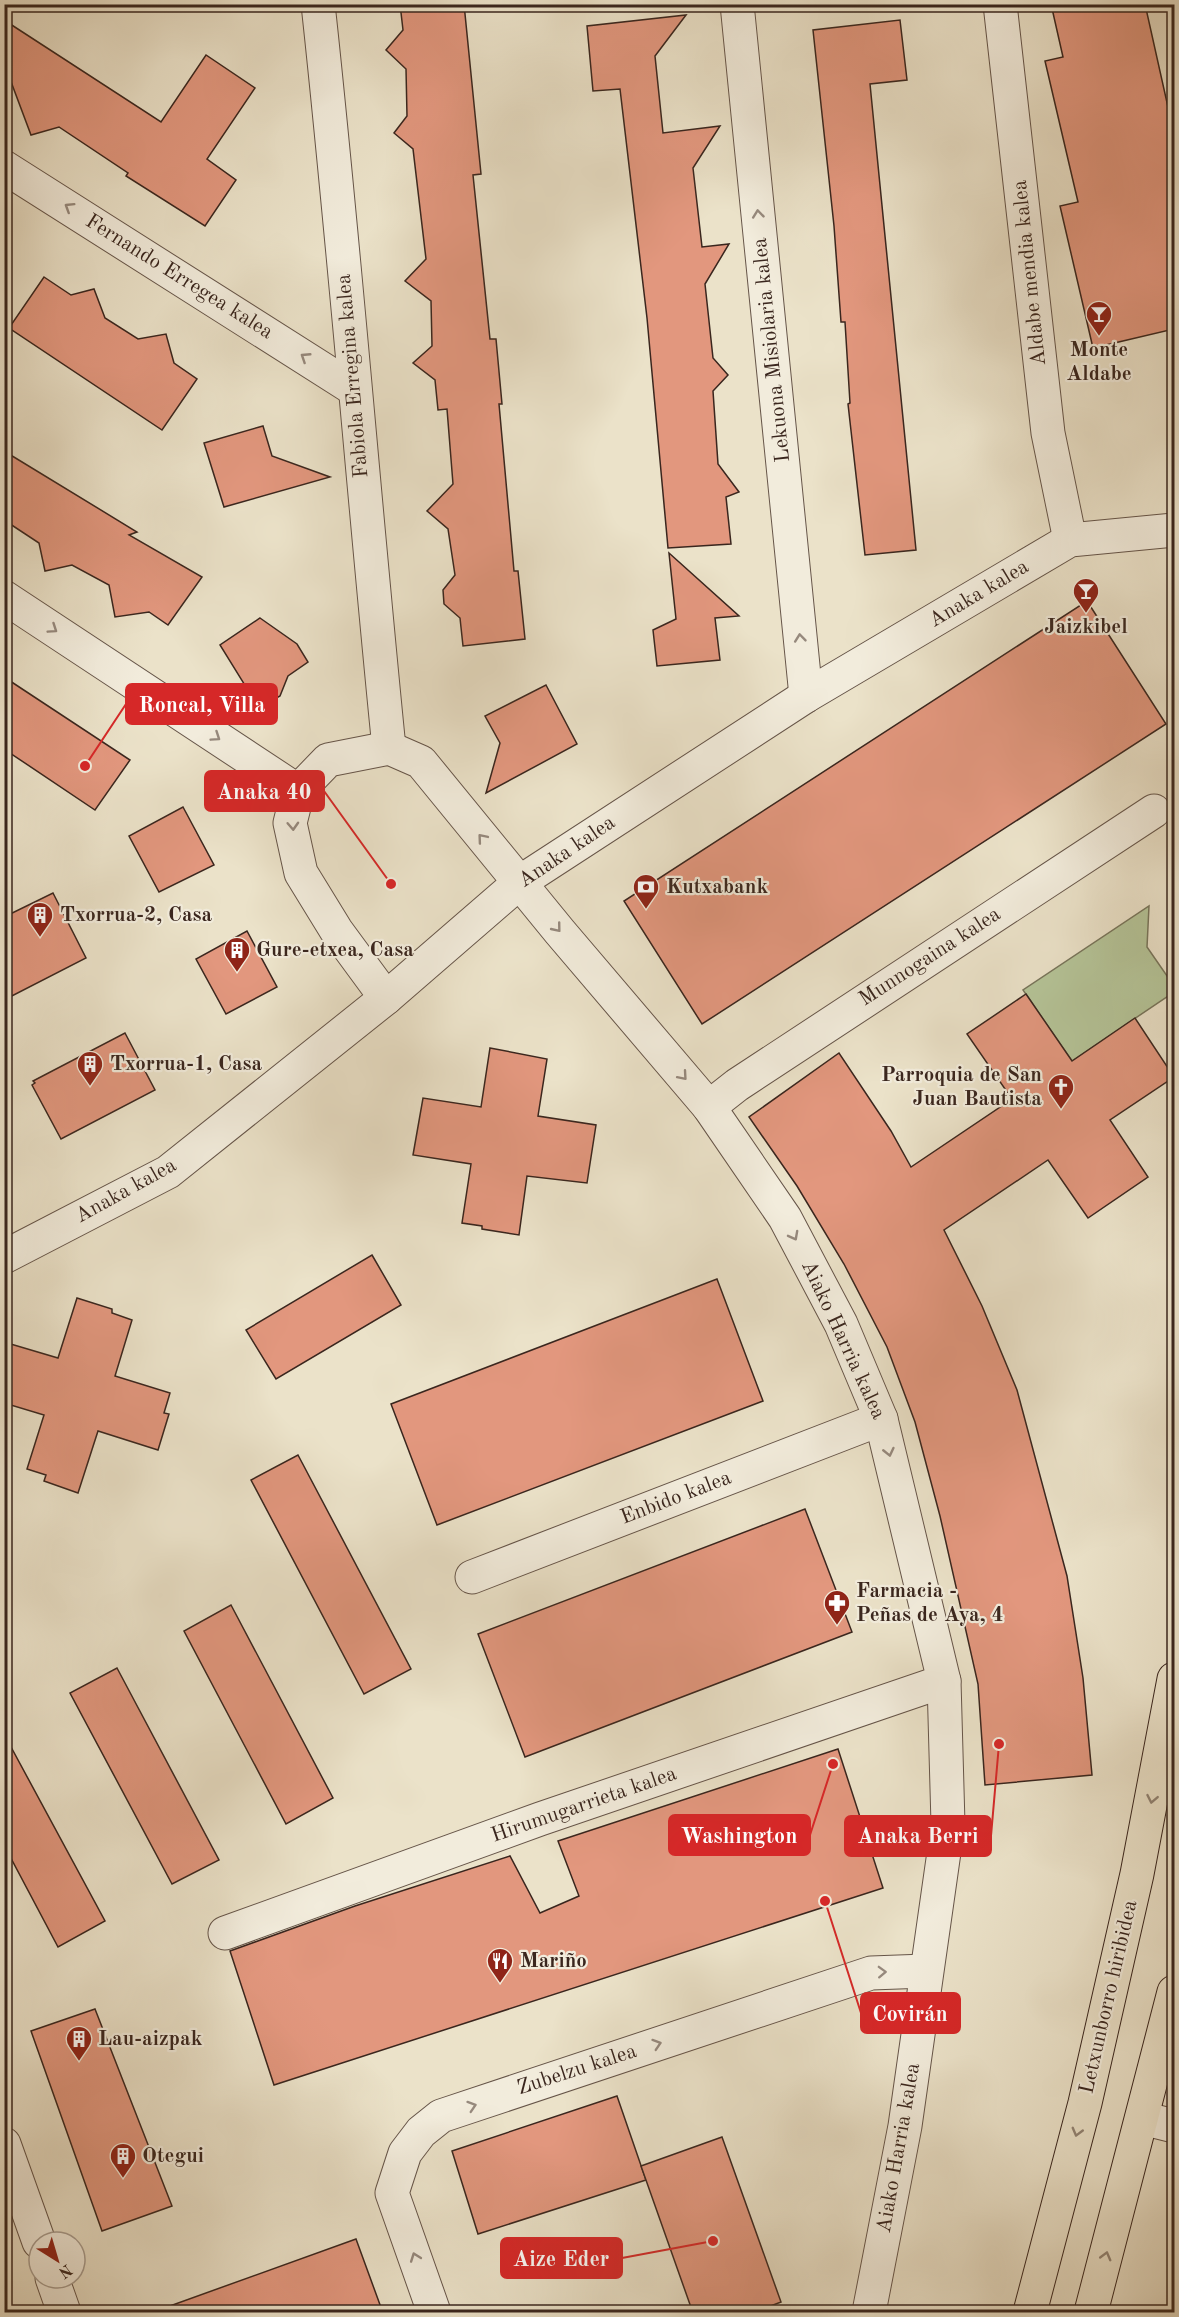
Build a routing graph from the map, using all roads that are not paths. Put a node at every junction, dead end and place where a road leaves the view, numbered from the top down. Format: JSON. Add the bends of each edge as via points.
{"nodes":[{"id":1,"x":318,"y":4,"type":"edge"},
{"id":2,"x":738,"y":4,"type":"edge"},
{"id":3,"x":1000,"y":4,"type":"edge"},
{"id":4,"x":4,"y":166,"type":"edge"},
{"id":5,"x":354,"y":388,"type":"junction"},
{"id":6,"x":1174,"y":530,"type":"edge"},
{"id":7,"x":1070,"y":540,"type":"junction"},
{"id":8,"x":4,"y":597,"type":"edge"},
{"id":9,"x":806,"y":696,"type":"junction"},
{"id":10,"x":389,"y":748,"type":"junction"},
{"id":11,"x":298,"y":791,"type":"junction"},
{"id":12,"x":1154,"y":811,"type":"dead end"},
{"id":13,"x":520,"y":882,"type":"junction"},
{"id":14,"x":386,"y":998,"type":"junction"},
{"id":15,"x":709,"y":1107,"type":"junction"},
{"id":16,"x":4,"y":1257,"type":"edge"},
{"id":17,"x":881,"y":1419,"type":"junction"},
{"id":18,"x":472,"y":1577,"type":"dead end"},
{"id":19,"x":1174,"y":1679,"type":"edge"},
{"id":20,"x":944,"y":1681,"type":"junction"},
{"id":21,"x":225,"y":1933,"type":"dead end"},
{"id":22,"x":926,"y":1971,"type":"junction"},
{"id":23,"x":1174,"y":1992,"type":"edge"},
{"id":24,"x":1142,"y":2118,"type":"junction"},
{"id":25,"x":1174,"y":2126,"type":"edge"},
{"id":26,"x":4,"y":2144,"type":"edge"},
{"id":27,"x":35,"y":2230,"type":"edge"},
{"id":28,"x":56,"y":2290,"type":"edge"},
{"id":29,"x":64,"y":2313,"type":"edge"},
{"id":30,"x":435,"y":2313,"type":"edge"},
{"id":31,"x":869,"y":2313,"type":"edge"},
{"id":32,"x":1030,"y":2313,"type":"edge"},
{"id":33,"x":1091,"y":2313,"type":"edge"}],
"edges":[{"from":1,"to":5,"type":"street","name":"Fabiola Erregina kalea"},
{"from":9,"to":2,"type":"street","name":"Lekuona Misiolaria kalea","one_way":true},
{"from":3,"to":7,"type":"street","name":"Aldabe mendia kalea","via":[[1048,433]]},
{"from":5,"to":4,"type":"street","name":"Fernando Erregea kalea","one_way":true},
{"from":5,"to":10,"type":"street","name":"Fabiola Erregina kalea"},
{"from":6,"to":7,"type":"street","name":"Anaka kalea"},
{"from":7,"to":9,"type":"street","name":"Anaka kalea"},
{"from":8,"to":11,"type":"street","one_way":true},
{"from":9,"to":13,"type":"street","name":"Anaka kalea"},
{"from":10,"to":11,"type":"street","via":[[328,760]]},
{"from":13,"to":10,"type":"street","one_way":true,"via":[[421,762]]},
{"from":11,"to":14,"type":"street","one_way":true,"via":[[290,823],[301,873],[336,930]]},
{"from":12,"to":15,"type":"street","name":"Munnogaina kalea"},
{"from":13,"to":14,"type":"street","name":"Anaka kalea"},
{"from":13,"to":15,"type":"street","name":"Aiako Harria kalea","one_way":true},
{"from":14,"to":16,"type":"street","name":"Anaka kalea","via":[[168,1172]]},
{"from":15,"to":17,"type":"street","name":"Aiako Harria kalea","one_way":true,"via":[[785,1218],[841,1324]]},
{"from":17,"to":18,"type":"street","name":"Enbido kalea"},
{"from":17,"to":20,"type":"street","name":"Aiako Harria kalea","one_way":true},
{"from":19,"to":32,"type":"main road","name":"Letxunborro hiribidea","one_way":true,"via":[[1137,1874]]},
{"from":20,"to":21,"type":"street","name":"Hirumugarrieta kalea","via":[[540,1819]]},
{"from":20,"to":22,"type":"street","name":"Aiako Harria kalea","via":[[948,1824]]},
{"from":30,"to":22,"type":"street","name":"Zubelzu kalea","one_way":true,"via":[[392,2193],[405,2153],[421,2132],[441,2116],[871,1973]]},
{"from":22,"to":31,"type":"street","name":"Aiako Harria kalea","via":[[905,2126]]},
{"from":23,"to":24,"type":"main road"},
{"from":24,"to":25,"type":"street"},
{"from":33,"to":24,"type":"main road","one_way":true},
{"from":26,"to":27,"type":"street"},
{"from":28,"to":29,"type":"street"}]}
